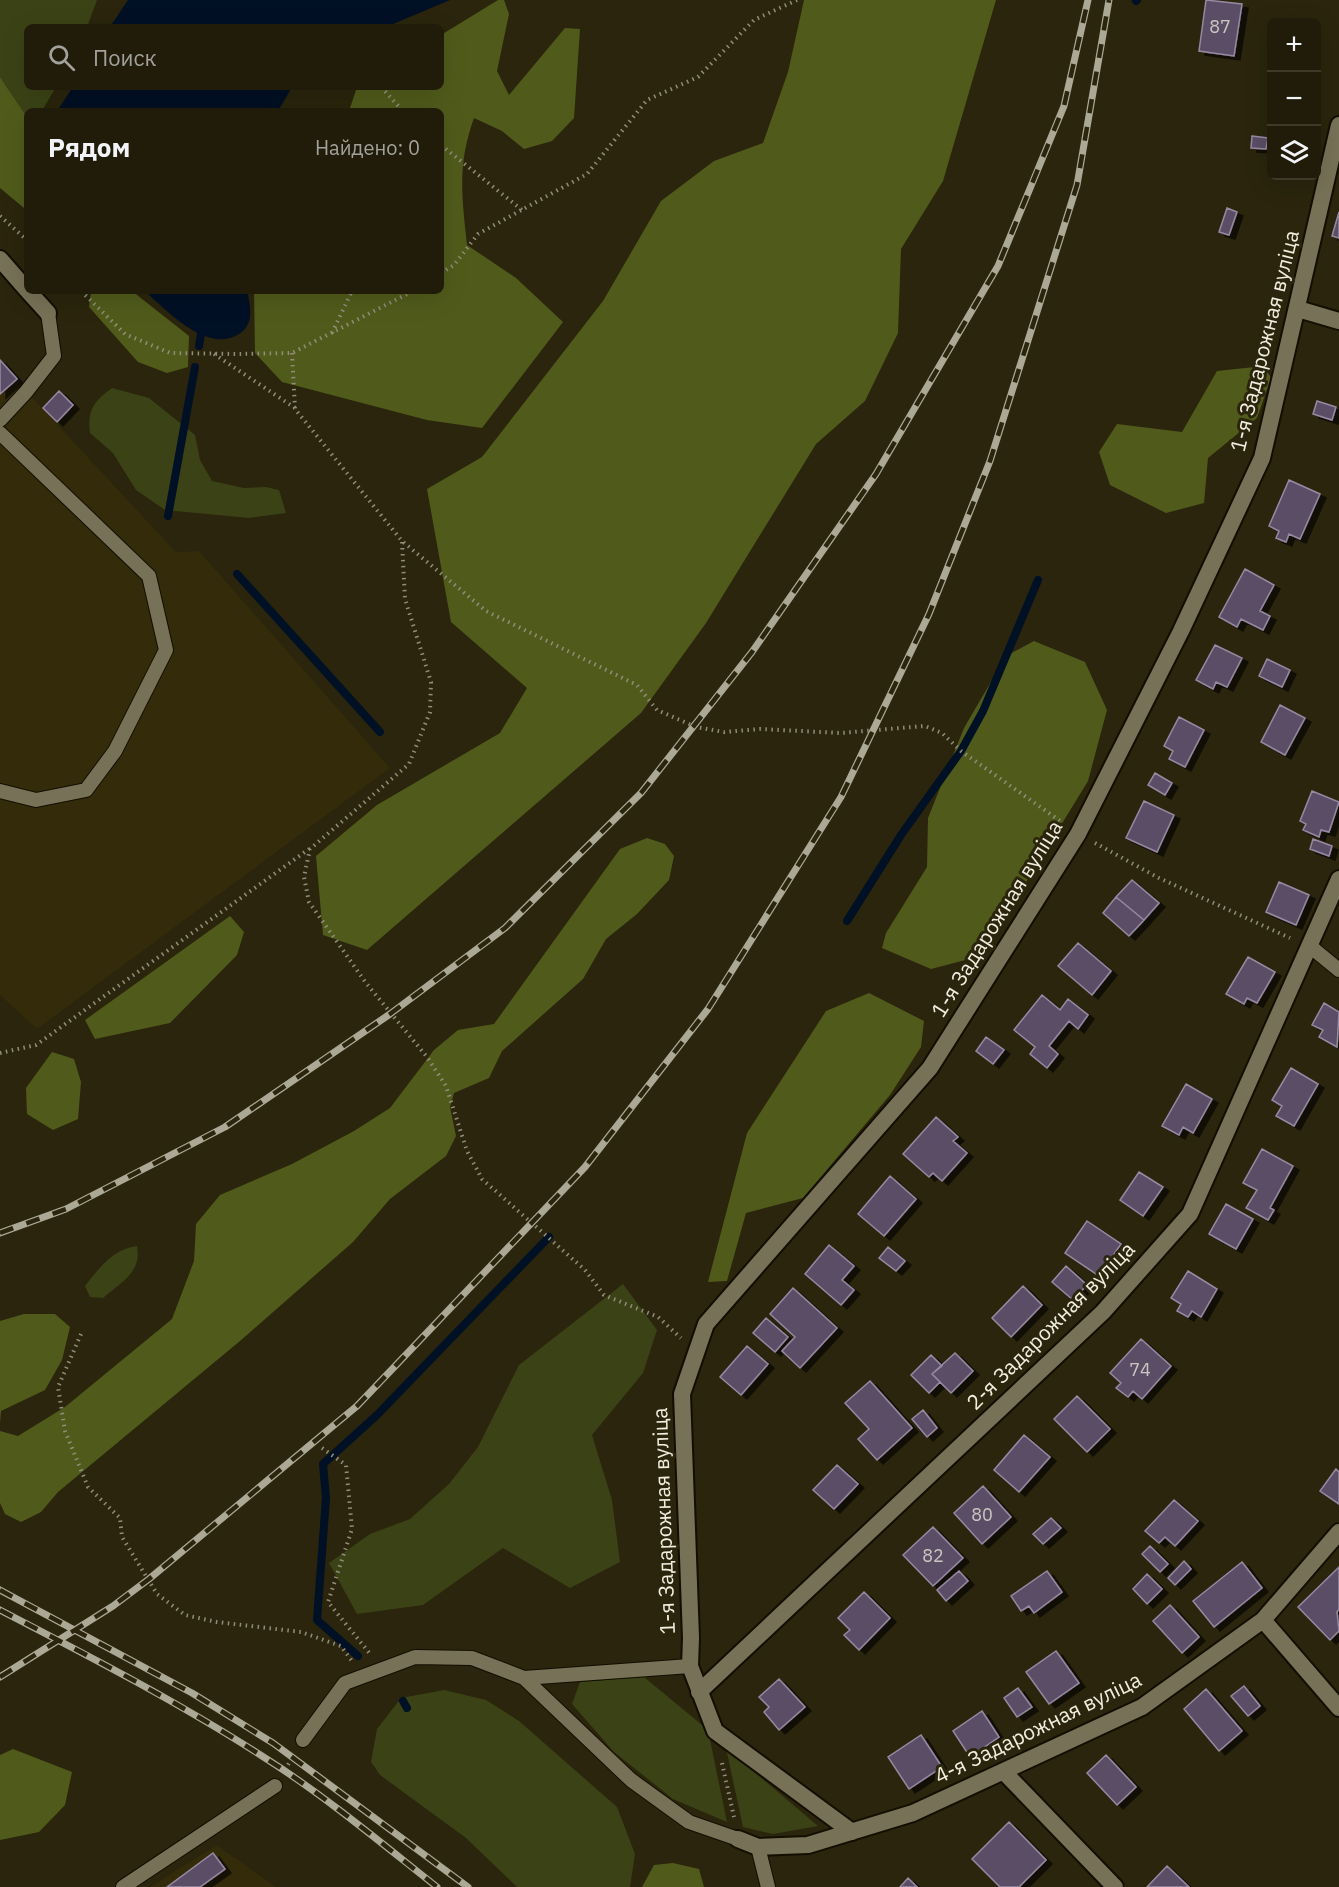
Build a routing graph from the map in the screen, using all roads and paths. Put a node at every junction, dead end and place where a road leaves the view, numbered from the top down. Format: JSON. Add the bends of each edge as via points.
{"nodes":[{"id":1,"x":797,"y":0,"type":"edge"},
{"id":2,"x":384,"y":90,"type":"edge"},
{"id":3,"x":400,"y":108,"type":"edge"},
{"id":4,"x":1339,"y":126,"type":"edge"},
{"id":5,"x":444,"y":147,"type":"edge"},
{"id":6,"x":522,"y":210,"type":"junction"},
{"id":7,"x":0,"y":216,"type":"edge"},
{"id":8,"x":24,"y":237,"type":"edge"},
{"id":9,"x":0,"y":259,"type":"edge"},
{"id":10,"x":444,"y":271,"type":"edge"},
{"id":11,"x":24,"y":286,"type":"edge"},
{"id":12,"x":31,"y":294,"type":"edge"},
{"id":13,"x":84,"y":294,"type":"edge"},
{"id":14,"x":351,"y":294,"type":"edge"},
{"id":15,"x":407,"y":294,"type":"edge"},
{"id":16,"x":1298,"y":309,"type":"junction"},
{"id":17,"x":48,"y":313,"type":"joint"},
{"id":18,"x":1339,"y":321,"type":"edge"},
{"id":19,"x":332,"y":334,"type":"junction"},
{"id":20,"x":214,"y":353,"type":"junction"},
{"id":21,"x":292,"y":353,"type":"junction"},
{"id":22,"x":295,"y":409,"type":"junction"},
{"id":23,"x":0,"y":420,"type":"edge"},
{"id":24,"x":0,"y":433,"type":"edge"},
{"id":25,"x":402,"y":541,"type":"junction"},
{"id":26,"x":0,"y":791,"type":"edge"},
{"id":27,"x":1078,"y":834,"type":"junction"},
{"id":28,"x":310,"y":849,"type":"junction"},
{"id":29,"x":1339,"y":879,"type":"edge"},
{"id":30,"x":1311,"y":947,"type":"junction"},
{"id":31,"x":1339,"y":970,"type":"edge"},
{"id":32,"x":0,"y":1053,"type":"edge"},
{"id":33,"x":81,"y":1334,"type":"dead end"},
{"id":34,"x":697,"y":1351,"type":"junction"},
{"id":35,"x":322,"y":1448,"type":"dead end"},
{"id":36,"x":1339,"y":1532,"type":"edge"},
{"id":37,"x":1263,"y":1620,"type":"junction"},
{"id":38,"x":690,"y":1666,"type":"junction"},
{"id":39,"x":384,"y":1669,"type":"junction"},
{"id":40,"x":363,"y":1677,"type":"junction"},
{"id":41,"x":524,"y":1678,"type":"junction"},
{"id":42,"x":699,"y":1692,"type":"junction"},
{"id":43,"x":1339,"y":1708,"type":"edge"},
{"id":44,"x":715,"y":1731,"type":"junction"},
{"id":45,"x":303,"y":1740,"type":"joint"},
{"id":46,"x":1004,"y":1772,"type":"junction"},
{"id":47,"x":275,"y":1786,"type":"joint"},
{"id":48,"x":852,"y":1832,"type":"junction"},
{"id":49,"x":738,"y":1839,"type":"junction"},
{"id":50,"x":758,"y":1847,"type":"junction"},
{"id":51,"x":129,"y":1886,"type":"edge"},
{"id":52,"x":768,"y":1887,"type":"edge"},
{"id":53,"x":1115,"y":1887,"type":"edge"}],
"edges":[{"from":1,"to":6,"type":"path","via":[[754,20],[698,77],[647,100],[587,174]]},
{"from":2,"to":3,"type":"path"},
{"from":4,"to":16,"type":"street","name":"1-я Задарожная вуліца"},
{"from":5,"to":6,"type":"path"},
{"from":6,"to":10,"type":"path","via":[[478,234],[454,265]]},
{"from":7,"to":8,"type":"path"},
{"from":9,"to":11,"type":"street"},
{"from":12,"to":17,"type":"street"},
{"from":13,"to":20,"type":"path","via":[[125,334],[170,353]]},
{"from":14,"to":19,"type":"path"},
{"from":15,"to":19,"type":"path"},
{"from":16,"to":18,"type":"street"},
{"from":16,"to":27,"type":"street","name":"1-я Задарожная вуліца","via":[[1262,458],[1181,631]]},
{"from":17,"to":23,"type":"lane","via":[[54,356]]},
{"from":19,"to":21,"type":"path"},
{"from":20,"to":21,"type":"path"},
{"from":20,"to":22,"type":"path"},
{"from":21,"to":22,"type":"path"},
{"from":22,"to":25,"type":"path"},
{"from":24,"to":26,"type":"lane","via":[[149,576],[166,650],[115,751],[86,790],[36,800]]},
{"from":25,"to":27,"type":"path","via":[[486,611],[637,685],[657,710],[686,723],[724,732],[760,729],[842,733],[925,726],[942,733],[961,751]]},
{"from":25,"to":28,"type":"path","via":[[405,599],[431,682],[430,712],[409,764]]},
{"from":27,"to":30,"type":"path","via":[[1159,878]]},
{"from":27,"to":34,"type":"street","name":"1-я Задарожная вуліца","via":[[930,1068],[706,1324]]},
{"from":28,"to":32,"type":"path","via":[[36,1045]]},
{"from":28,"to":34,"type":"path","via":[[304,877],[309,902],[446,1086],[467,1151],[482,1179],[585,1270],[604,1294],[658,1317]]},
{"from":29,"to":30,"type":"street","name":"2-я Задарожная вуліца"},
{"from":30,"to":31,"type":"lane"},
{"from":30,"to":42,"type":"street","name":"2-я Задарожная вуліца","via":[[1190,1215],[1103,1312]]},
{"from":33,"to":40,"type":"path","via":[[58,1387],[64,1431],[88,1486],[120,1518],[122,1537],[157,1594],[185,1615],[300,1632],[341,1646]]},
{"from":34,"to":38,"type":"street","name":"1-я Задарожная вуліца","via":[[682,1395]]},
{"from":35,"to":39,"type":"path","via":[[346,1465],[352,1529],[328,1602]]},
{"from":36,"to":37,"type":"street","name":"4-я Задарожная вуліца"},
{"from":37,"to":43,"type":"street"},
{"from":37,"to":46,"type":"street","name":"4-я Задарожная вуліца","via":[[1142,1707]]},
{"from":38,"to":41,"type":"lane"},
{"from":38,"to":42,"type":"street","name":"1-я Задарожная вуліца"},
{"from":39,"to":40,"type":"lane"},
{"from":39,"to":41,"type":"lane","via":[[415,1657],[472,1658]]},
{"from":40,"to":45,"type":"lane","via":[[345,1683]]},
{"from":41,"to":49,"type":"lane","via":[[631,1780],[689,1821]]},
{"from":42,"to":44,"type":"street","name":"1-я Задарожная вуліца"},
{"from":44,"to":48,"type":"street"},
{"from":44,"to":49,"type":"path"},
{"from":45,"to":47,"type":"path"},
{"from":46,"to":48,"type":"street","name":"4-я Задарожная вуліца","via":[[913,1813]]},
{"from":46,"to":53,"type":"street"},
{"from":47,"to":51,"type":"lane"},
{"from":48,"to":50,"type":"street","name":"4-я Задарожная вуліца","via":[[808,1845]]},
{"from":49,"to":50,"type":"street","name":"4-я Задарожная вуліца"},
{"from":50,"to":52,"type":"lane"}]}
